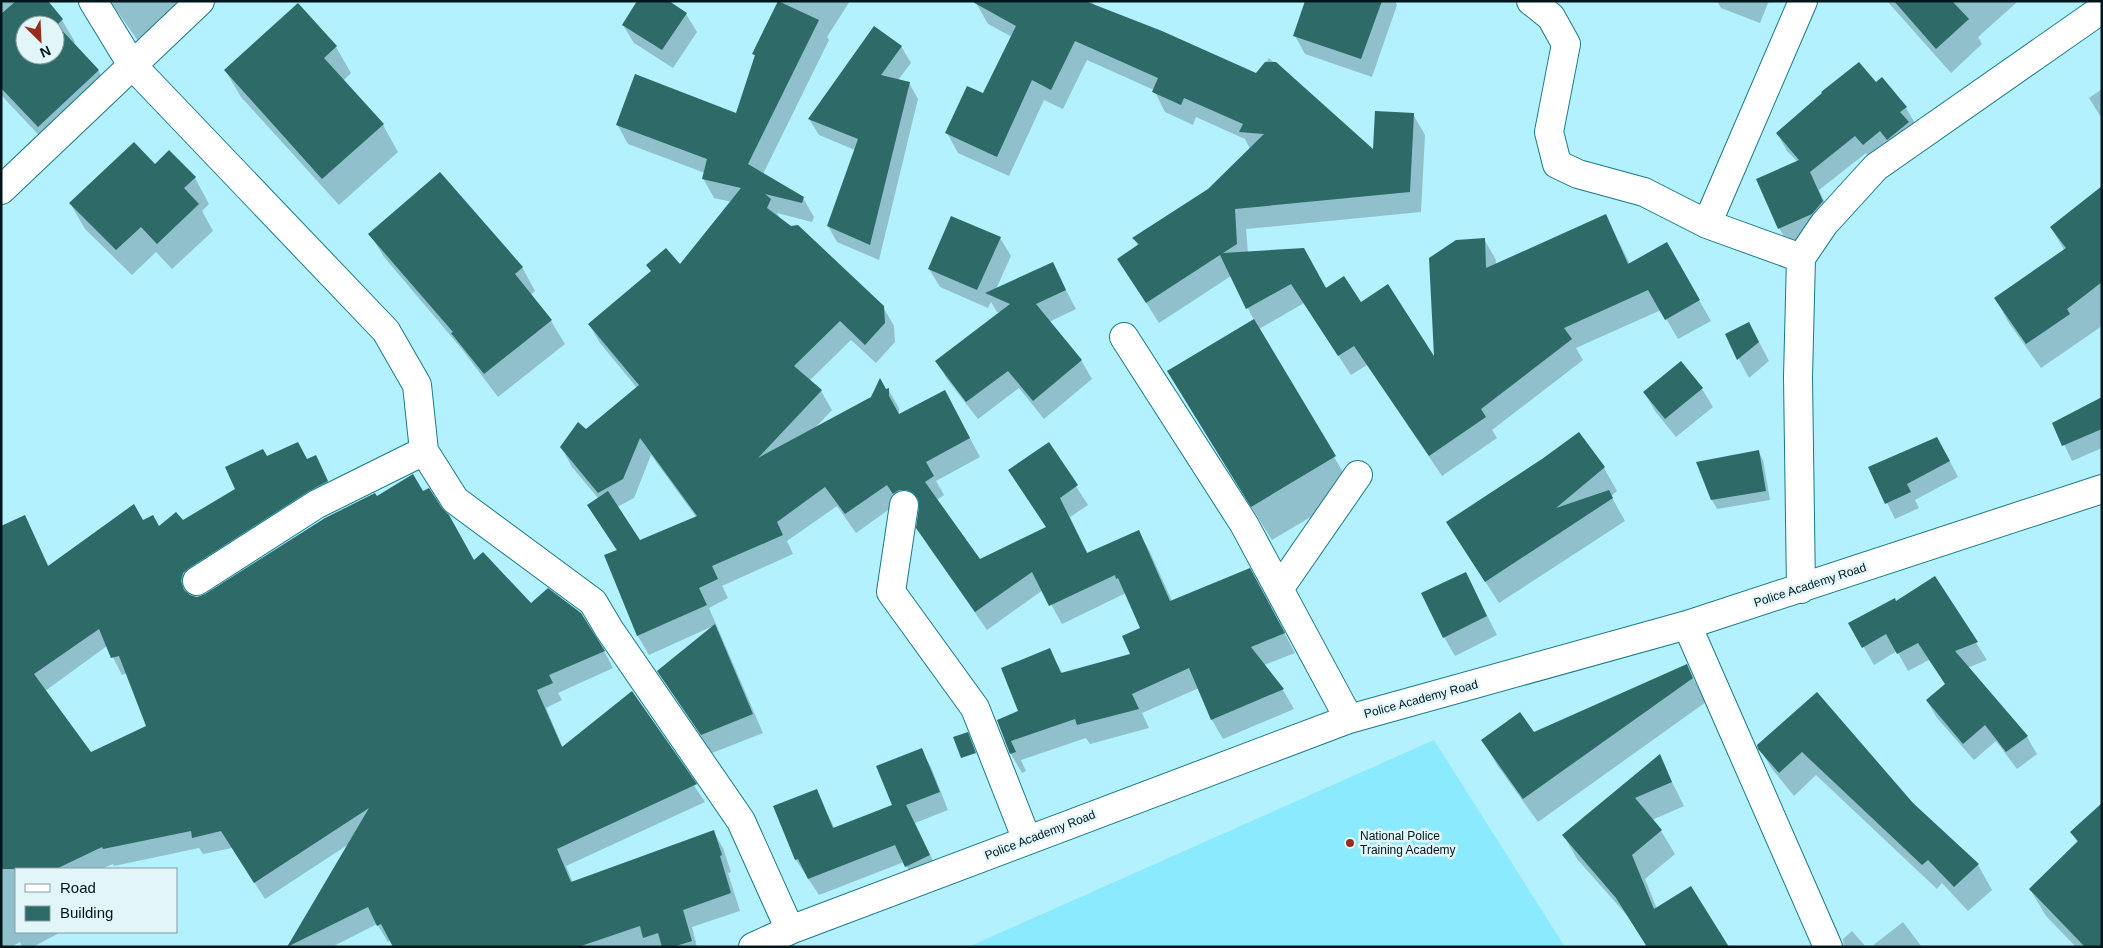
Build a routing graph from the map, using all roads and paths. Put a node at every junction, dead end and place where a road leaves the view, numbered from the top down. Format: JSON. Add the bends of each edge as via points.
{"nodes":[{"id":1,"x":93,"y":1,"type":"edge"},
{"id":2,"x":200,"y":1,"type":"edge"},
{"id":3,"x":1531,"y":1,"type":"edge"},
{"id":4,"x":1803,"y":1,"type":"edge"},
{"id":5,"x":2102,"y":9,"type":"edge"},
{"id":6,"x":132,"y":65,"type":"junction"},
{"id":7,"x":1,"y":190,"type":"edge"},
{"id":8,"x":1707,"y":224,"type":"junction"},
{"id":9,"x":1801,"y":258,"type":"junction"},
{"id":10,"x":1124,"y":337,"type":"dead end"},
{"id":11,"x":424,"y":451,"type":"junction"},
{"id":12,"x":1358,"y":475,"type":"dead end"},
{"id":13,"x":2102,"y":489,"type":"edge"},
{"id":14,"x":904,"y":505,"type":"dead end"},
{"id":15,"x":198,"y":581,"type":"dead end"},
{"id":16,"x":1279,"y":589,"type":"junction"},
{"id":17,"x":1801,"y":589,"type":"junction"},
{"id":18,"x":1687,"y":625,"type":"junction"},
{"id":19,"x":1349,"y":719,"type":"junction"},
{"id":20,"x":1028,"y":840,"type":"junction"},
{"id":21,"x":790,"y":930,"type":"junction"},
{"id":22,"x":754,"y":947,"type":"edge"},
{"id":23,"x":1828,"y":947,"type":"edge"}],
"edges":[{"from":1,"to":6,"type":"street"},
{"from":2,"to":6,"type":"street"},
{"from":3,"to":8,"type":"street","via":[[1551,17],[1566,44],[1549,132],[1558,164],[1578,174],[1644,192]]},
{"from":4,"to":8,"type":"street"},
{"from":5,"to":9,"type":"street","via":[[1876,167],[1824,224]]},
{"from":6,"to":7,"type":"street"},
{"from":6,"to":11,"type":"street","via":[[386,331],[417,385]]},
{"from":8,"to":9,"type":"street"},
{"from":9,"to":17,"type":"street","via":[[1798,377]]},
{"from":10,"to":16,"type":"street","via":[[1244,524]]},
{"from":11,"to":15,"type":"street","via":[[317,504]]},
{"from":11,"to":21,"type":"street","via":[[455,500],[593,602],[741,821]]},
{"from":12,"to":16,"type":"street"},
{"from":13,"to":17,"type":"street","name":"Police Academy Road"},
{"from":14,"to":20,"type":"street","via":[[891,592],[975,708]]},
{"from":16,"to":19,"type":"street"},
{"from":17,"to":18,"type":"street","name":"Police Academy Road"},
{"from":18,"to":19,"type":"street","name":"Police Academy Road"},
{"from":18,"to":23,"type":"street"},
{"from":19,"to":20,"type":"street","name":"Police Academy Road"},
{"from":20,"to":21,"type":"street","name":"Police Academy Road"},
{"from":21,"to":22,"type":"street","name":"Police Academy Road"}]}
